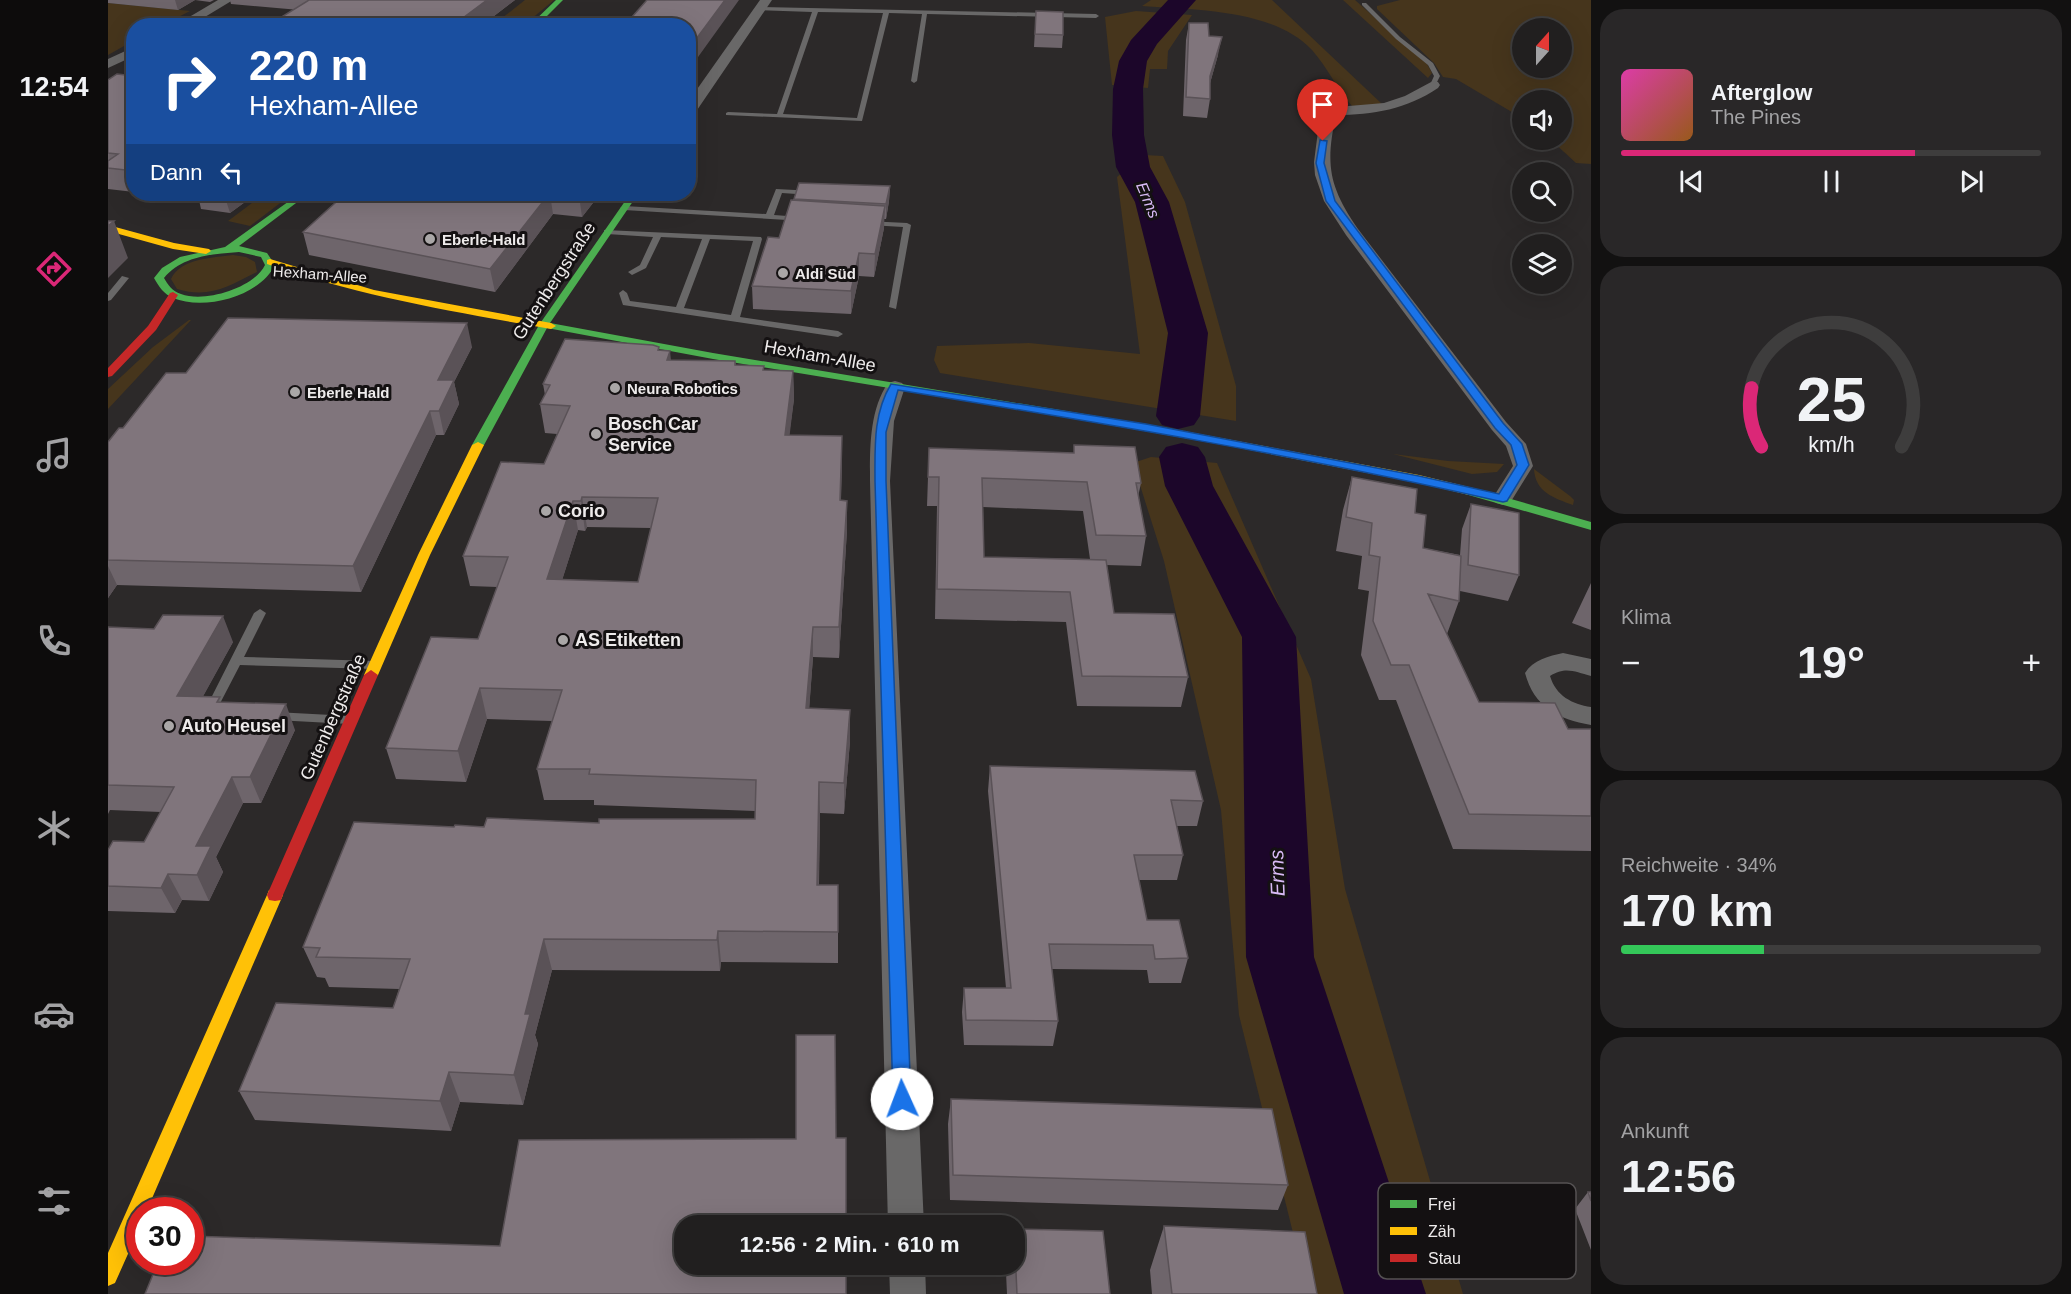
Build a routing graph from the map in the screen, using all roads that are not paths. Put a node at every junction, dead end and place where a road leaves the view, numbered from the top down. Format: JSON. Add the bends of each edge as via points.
{"nodes":[{"id":1,"x":226,"y":0,"type":"edge"},
{"id":2,"x":560,"y":0,"type":"edge"},
{"id":3,"x":767,"y":2,"type":"edge"},
{"id":4,"x":1364,"y":4,"type":"dead end"},
{"id":5,"x":816,"y":9,"type":"junction"},
{"id":6,"x":887,"y":11,"type":"junction"},
{"id":7,"x":925,"y":11,"type":"junction"},
{"id":8,"x":1096,"y":16,"type":"dead end"},
{"id":9,"x":194,"y":18,"type":"edge"},
{"id":10,"x":541,"y":18,"type":"edge"},
{"id":11,"x":126,"y":55,"type":"edge"},
{"id":12,"x":108,"y":64,"type":"edge"},
{"id":13,"x":914,"y":81,"type":"dead end"},
{"id":14,"x":1433,"y":85,"type":"joint"},
{"id":15,"x":696,"y":102,"type":"edge"},
{"id":16,"x":728,"y":114,"type":"dead end"},
{"id":17,"x":779,"y":117,"type":"junction"},
{"id":18,"x":822,"y":194,"type":"edge"},
{"id":19,"x":293,"y":201,"type":"edge"},
{"id":20,"x":296,"y":201,"type":"edge"},
{"id":21,"x":628,"y":201,"type":"edge"},
{"id":22,"x":624,"y":208,"type":"junction"},
{"id":23,"x":769,"y":217,"type":"junction"},
{"id":24,"x":815,"y":220,"type":"edge"},
{"id":25,"x":861,"y":223,"type":"edge"},
{"id":26,"x":108,"y":228,"type":"edge"},
{"id":27,"x":608,"y":232,"type":"junction"},
{"id":28,"x":108,"y":233,"type":"edge"},
{"id":29,"x":658,"y":234,"type":"junction"},
{"id":30,"x":707,"y":237,"type":"junction"},
{"id":31,"x":229,"y":249,"type":"junction"},
{"id":32,"x":207,"y":252,"type":"junction"},
{"id":33,"x":266,"y":259,"type":"junction"},
{"id":34,"x":165,"y":270,"type":"junction"},
{"id":35,"x":632,"y":272,"type":"dead end"},
{"id":36,"x":125,"y":278,"type":"dead end"},
{"id":37,"x":270,"y":286,"type":"dead end"},
{"id":38,"x":299,"y":288,"type":"dead end"},
{"id":39,"x":244,"y":290,"type":"junction"},
{"id":40,"x":623,"y":293,"type":"dead end"},
{"id":41,"x":635,"y":294,"type":"dead end"},
{"id":42,"x":173,"y":295,"type":"junction"},
{"id":43,"x":224,"y":296,"type":"junction"},
{"id":44,"x":393,"y":297,"type":"junction"},
{"id":45,"x":108,"y":298,"type":"edge"},
{"id":46,"x":626,"y":303,"type":"junction"},
{"id":47,"x":893,"y":308,"type":"dead end"},
{"id":48,"x":189,"y":310,"type":"dead end"},
{"id":49,"x":679,"y":310,"type":"junction"},
{"id":50,"x":735,"y":318,"type":"junction"},
{"id":51,"x":171,"y":322,"type":"dead end"},
{"id":52,"x":544,"y":325,"type":"junction"},
{"id":53,"x":838,"y":334,"type":"dead end"},
{"id":54,"x":137,"y":346,"type":"junction"},
{"id":55,"x":108,"y":374,"type":"edge"},
{"id":56,"x":895,"y":387,"type":"junction"},
{"id":57,"x":1503,"y":499,"type":"junction"},
{"id":58,"x":1591,"y":526,"type":"edge"},
{"id":59,"x":260,"y":613,"type":"dead end"},
{"id":60,"x":236,"y":661,"type":"junction"},
{"id":61,"x":376,"y":665,"type":"junction"},
{"id":62,"x":1591,"y":668,"type":"edge"},
{"id":63,"x":220,"y":714,"type":"edge"},
{"id":64,"x":256,"y":716,"type":"edge"},
{"id":65,"x":1591,"y":716,"type":"edge"},
{"id":66,"x":352,"y":720,"type":"junction"},
{"id":67,"x":906,"y":1215,"type":"edge"},
{"id":68,"x":908,"y":1275,"type":"edge"},
{"id":69,"x":108,"y":1276,"type":"edge"},
{"id":70,"x":908,"y":1294,"type":"edge"}],
"edges":[{"from":1,"to":9,"type":"street"},
{"from":2,"to":10,"type":"main road"},
{"from":3,"to":5,"type":"lane"},
{"from":3,"to":15,"type":"street"},
{"from":4,"to":14,"type":"lane","via":[[1431,64],[1437,76]]},
{"from":5,"to":6,"type":"lane"},
{"from":5,"to":17,"type":"lane"},
{"from":6,"to":7,"type":"lane"},
{"from":6,"to":17,"type":"lane","via":[[860,120]]},
{"from":7,"to":8,"type":"lane"},
{"from":7,"to":13,"type":"lane"},
{"from":11,"to":12,"type":"street"},
{"from":14,"to":57,"type":"street","via":[[1420,95],[1365,111],[1332,105],[1320,163],[1330,201],[1516,444],[1523,465]]},
{"from":16,"to":17,"type":"lane"},
{"from":18,"to":23,"type":"lane","via":[[779,191]]},
{"from":19,"to":31,"type":"main road"},
{"from":20,"to":33,"type":"main road","via":[[268,238]]},
{"from":21,"to":22,"type":"main road","name":"Gutenbergstraße"},
{"from":22,"to":23,"type":"lane"},
{"from":22,"to":27,"type":"main road","name":"Gutenbergstraße"},
{"from":23,"to":24,"type":"lane"},
{"from":25,"to":47,"type":"lane","via":[[907,225]]},
{"from":26,"to":32,"type":"main road"},
{"from":27,"to":29,"type":"lane"},
{"from":27,"to":52,"type":"main road","name":"Gutenbergstraße"},
{"from":28,"to":34,"type":"main road","via":[[153,257]]},
{"from":29,"to":30,"type":"lane"},
{"from":29,"to":35,"type":"lane","via":[[644,270]]},
{"from":30,"to":49,"type":"lane"},
{"from":30,"to":50,"type":"lane","via":[[758,239]]},
{"from":31,"to":32,"type":"main road"},
{"from":31,"to":33,"type":"main road","name":"Hexham-Allee","via":[[248,250]]},
{"from":32,"to":34,"type":"main road"},
{"from":33,"to":39,"type":"main road","via":[[270,267],[266,276]]},
{"from":33,"to":44,"type":"main road","name":"Hexham-Allee","via":[[304,275]]},
{"from":34,"to":42,"type":"main road","via":[[160,285]]},
{"from":36,"to":45,"type":"lane"},
{"from":37,"to":39,"type":"main road","name":"Hexham-Allee"},
{"from":38,"to":44,"type":"main road","name":"Hexham-Allee"},
{"from":39,"to":43,"type":"main road"},
{"from":40,"to":46,"type":"lane"},
{"from":41,"to":46,"type":"lane"},
{"from":42,"to":43,"type":"main road"},
{"from":42,"to":54,"type":"main road"},
{"from":43,"to":48,"type":"main road"},
{"from":44,"to":52,"type":"main road","name":"Hexham-Allee"},
{"from":46,"to":49,"type":"lane"},
{"from":49,"to":50,"type":"lane"},
{"from":50,"to":53,"type":"lane"},
{"from":51,"to":54,"type":"main road"},
{"from":52,"to":56,"type":"main road","name":"Hexham-Allee"},
{"from":52,"to":61,"type":"main road","name":"Gutenbergstraße","via":[[464,472]]},
{"from":54,"to":55,"type":"main road"},
{"from":56,"to":57,"type":"main road","name":"Hexham-Allee","via":[[1146,427]]},
{"from":56,"to":67,"type":"street","via":[[880,432],[880,471]]},
{"from":57,"to":58,"type":"main road","name":"Hexham-Allee"},
{"from":59,"to":60,"type":"lane"},
{"from":60,"to":61,"type":"lane"},
{"from":60,"to":63,"type":"lane","via":[[208,714]]},
{"from":61,"to":66,"type":"main road","name":"Gutenbergstraße"},
{"from":62,"to":65,"type":"street","via":[[1577,662],[1551,663],[1537,673],[1540,688],[1556,705]]},
{"from":64,"to":66,"type":"lane"},
{"from":66,"to":69,"type":"main road","name":"Gutenbergstraße"},
{"from":68,"to":70,"type":"street"}]}
